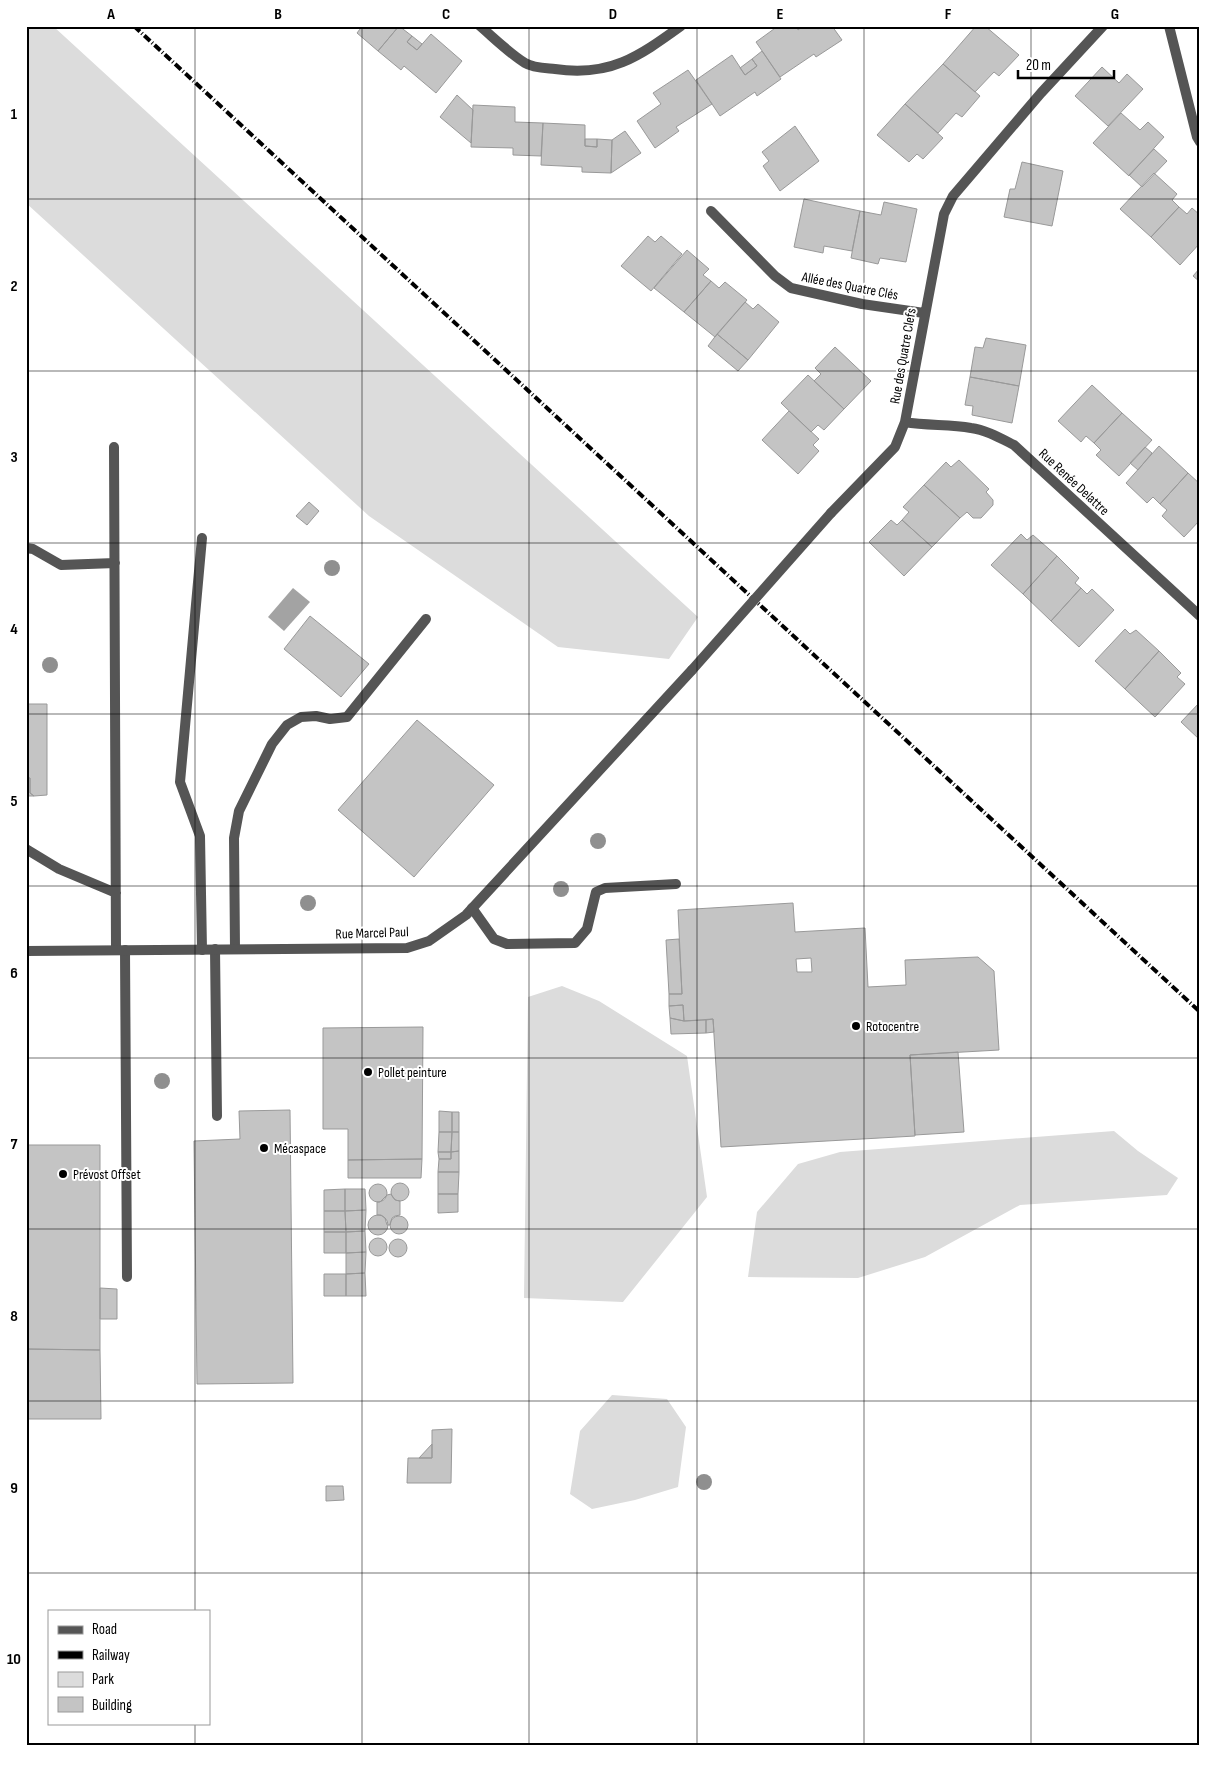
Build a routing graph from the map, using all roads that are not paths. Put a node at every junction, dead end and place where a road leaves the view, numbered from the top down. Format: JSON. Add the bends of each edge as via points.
{"nodes":[{"id":1,"x":480,"y":26,"type":"edge"},
{"id":2,"x":681,"y":26,"type":"edge"},
{"id":3,"x":1104,"y":26,"type":"edge"},
{"id":4,"x":1169,"y":26,"type":"edge"},
{"id":5,"x":1200,"y":142,"type":"edge"},
{"id":6,"x":712,"y":211,"type":"dead end"},
{"id":7,"x":924,"y":314,"type":"junction"},
{"id":8,"x":905,"y":422,"type":"junction"},
{"id":9,"x":114,"y":447,"type":"dead end"},
{"id":10,"x":202,"y":538,"type":"dead end"},
{"id":11,"x":26,"y":548,"type":"edge"},
{"id":12,"x":115,"y":563,"type":"junction"},
{"id":13,"x":1200,"y":616,"type":"edge"},
{"id":14,"x":426,"y":619,"type":"dead end"},
{"id":15,"x":692,"y":670,"type":"joint"},
{"id":16,"x":26,"y":849,"type":"edge"},
{"id":17,"x":676,"y":884,"type":"dead end"},
{"id":18,"x":116,"y":893,"type":"junction"},
{"id":19,"x":472,"y":908,"type":"junction"},
{"id":20,"x":215,"y":949,"type":"junction"},
{"id":21,"x":235,"y":949,"type":"junction"},
{"id":22,"x":121,"y":950,"type":"junction"},
{"id":23,"x":202,"y":950,"type":"junction"},
{"id":24,"x":26,"y":951,"type":"edge"},
{"id":25,"x":218,"y":1116,"type":"dead end"},
{"id":26,"x":127,"y":1277,"type":"dead end"}],
"edges":[{"from":1,"to":2,"type":"street","via":[[526,64],[569,71],[593,71],[616,65],[643,54]]},
{"from":3,"to":7,"type":"street","name":"Rue des Quatre Clefs","via":[[1040,93],[953,196],[944,214]]},
{"from":4,"to":5,"type":"street"},
{"from":6,"to":7,"type":"street","name":"Allée des Quatre Clés","via":[[775,276],[791,288]]},
{"from":7,"to":8,"type":"street","name":"Rue des Quatre Clefs"},
{"from":8,"to":13,"type":"street","name":"Rue Renée Delattre","via":[[971,428],[991,433],[1014,445]]},
{"from":8,"to":15,"type":"street","name":"Rue des Quatre Clefs","bridge":true,"via":[[896,447],[831,513]]},
{"from":9,"to":12,"type":"street"},
{"from":10,"to":23,"type":"street","via":[[180,782],[200,836]]},
{"from":11,"to":12,"type":"street","via":[[33,548],[61,565]]},
{"from":12,"to":18,"type":"street"},
{"from":14,"to":21,"type":"street","via":[[347,717],[301,717],[287,725],[272,744],[239,811],[235,829]]},
{"from":15,"to":19,"type":"street","name":"Rue Marcel Paul"},
{"from":16,"to":18,"type":"street","via":[[59,868]]},
{"from":17,"to":19,"type":"street","via":[[605,888],[596,892],[587,930],[575,943],[507,944],[494,939]]},
{"from":18,"to":22,"type":"street"},
{"from":19,"to":21,"type":"street","name":"Rue Marcel Paul","via":[[429,941],[407,948]]},
{"from":20,"to":21,"type":"street","name":"Rue Marcel Paul"},
{"from":20,"to":23,"type":"street","name":"Rue Marcel Paul"},
{"from":20,"to":25,"type":"street"},
{"from":22,"to":23,"type":"street","name":"Rue Marcel Paul"},
{"from":22,"to":24,"type":"street","name":"Rue Marcel Paul"},
{"from":22,"to":26,"type":"street"}]}
